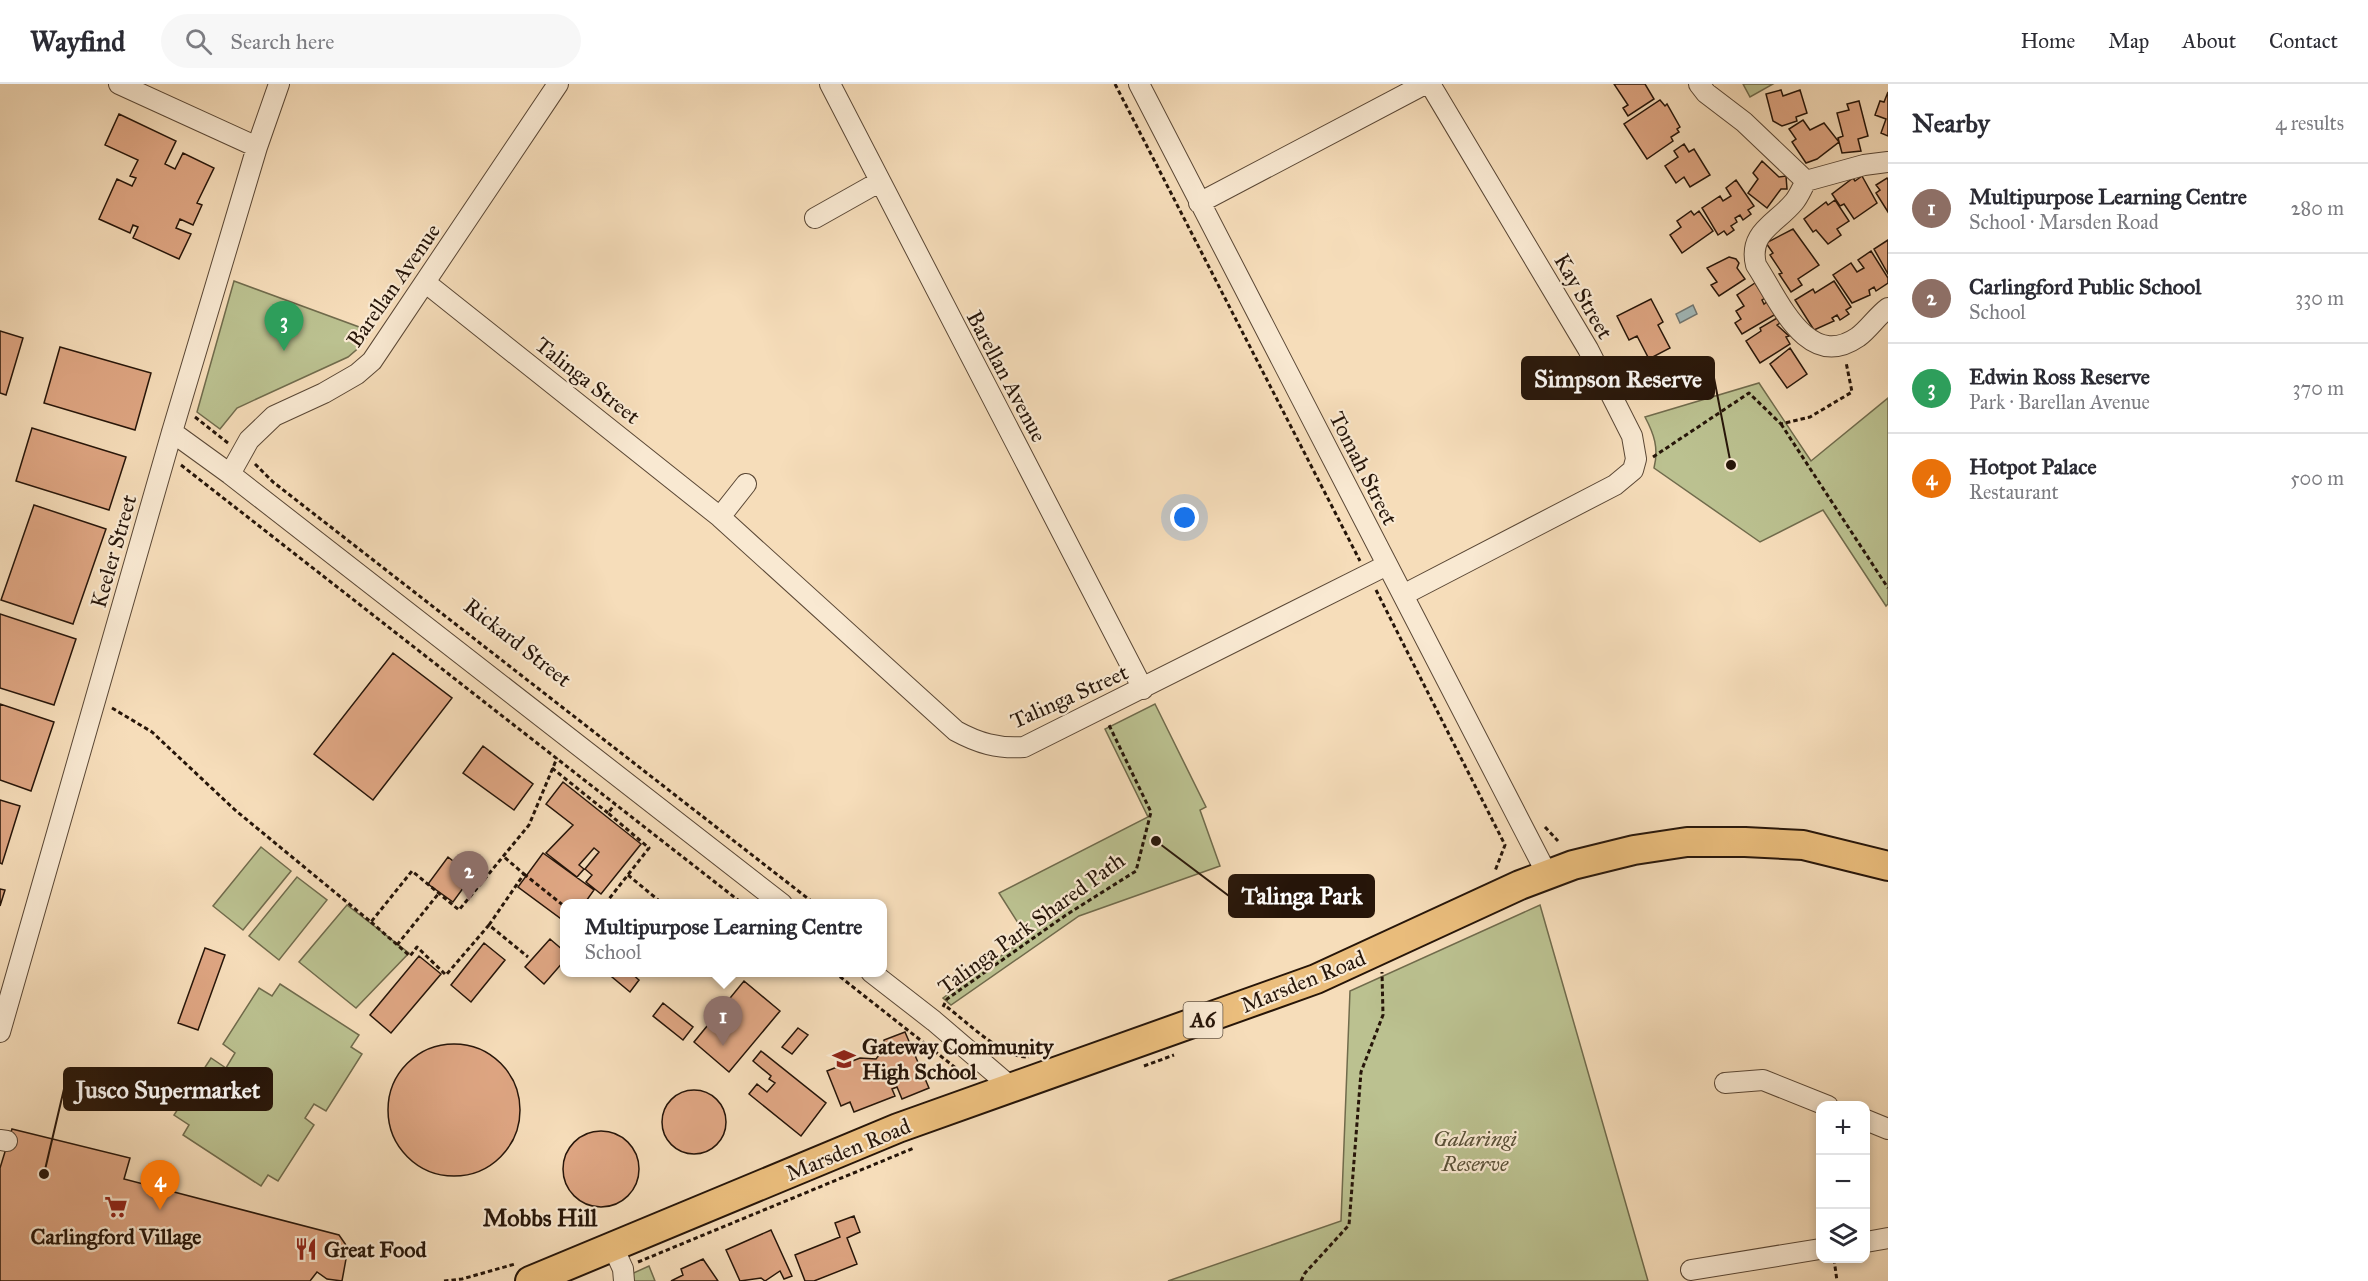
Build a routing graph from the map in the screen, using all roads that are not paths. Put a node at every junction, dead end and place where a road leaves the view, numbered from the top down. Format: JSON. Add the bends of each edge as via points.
{"nodes":[{"id":1,"x":119,"y":84,"type":"edge"},
{"id":2,"x":279,"y":84,"type":"edge"},
{"id":3,"x":558,"y":84,"type":"edge"},
{"id":4,"x":830,"y":84,"type":"edge"},
{"id":5,"x":1139,"y":84,"type":"edge"},
{"id":6,"x":1425,"y":84,"type":"edge"},
{"id":7,"x":1430,"y":84,"type":"edge"},
{"id":8,"x":1699,"y":84,"type":"edge"},
{"id":9,"x":257,"y":147,"type":"junction"},
{"id":10,"x":1888,"y":162,"type":"edge"},
{"id":11,"x":1806,"y":181,"type":"junction"},
{"id":12,"x":879,"y":183,"type":"junction"},
{"id":13,"x":1199,"y":202,"type":"junction"},
{"id":14,"x":815,"y":218,"type":"dead end"},
{"id":15,"x":426,"y":283,"type":"junction"},
{"id":16,"x":1888,"y":308,"type":"edge"},
{"id":17,"x":172,"y":432,"type":"junction"},
{"id":18,"x":230,"y":474,"type":"junction"},
{"id":19,"x":746,"y":484,"type":"dead end"},
{"id":20,"x":720,"y":517,"type":"junction"},
{"id":21,"x":1387,"y":565,"type":"junction"},
{"id":22,"x":1403,"y":595,"type":"junction"},
{"id":23,"x":1143,"y":689,"type":"junction"},
{"id":24,"x":1888,"y":866,"type":"edge"},
{"id":25,"x":1547,"y":874,"type":"junction"},
{"id":26,"x":777,"y":899,"type":"edge"},
{"id":27,"x":878,"y":977,"type":"edge"},
{"id":28,"x":0,"y":1032,"type":"edge"},
{"id":29,"x":1725,"y":1083,"type":"dead end"},
{"id":30,"x":1011,"y":1087,"type":"junction"},
{"id":31,"x":1816,"y":1101,"type":"edge"},
{"id":32,"x":1870,"y":1122,"type":"edge"},
{"id":33,"x":1888,"y":1129,"type":"edge"},
{"id":34,"x":1888,"y":1238,"type":"edge"},
{"id":35,"x":1870,"y":1241,"type":"edge"},
{"id":36,"x":1816,"y":1250,"type":"edge"},
{"id":37,"x":620,"y":1265,"type":"edge"},
{"id":38,"x":1691,"y":1270,"type":"dead end"},
{"id":39,"x":530,"y":1281,"type":"edge"}],
"edges":[{"from":1,"to":9,"type":"street"},
{"from":2,"to":9,"type":"street","name":"Keeler Street"},
{"from":3,"to":15,"type":"street","name":"Barellan Avenue"},
{"from":4,"to":12,"type":"street","name":"Barellan Avenue"},
{"from":5,"to":13,"type":"street","name":"Tomah Street"},
{"from":6,"to":13,"type":"street"},
{"from":7,"to":22,"type":"street","name":"Kay Street","via":[[1588,349],[1632,436],[1636,459],[1633,470],[1615,485]]},
{"from":8,"to":11,"type":"street","via":[[1770,144]]},
{"from":9,"to":17,"type":"street","name":"Keeler Street"},
{"from":10,"to":11,"type":"street"},
{"from":11,"to":16,"type":"street","via":[[1794,202],[1757,237],[1756,265],[1801,333],[1822,347],[1843,345],[1859,336]]},
{"from":12,"to":14,"type":"street"},
{"from":12,"to":23,"type":"street","name":"Barellan Avenue"},
{"from":13,"to":21,"type":"street","name":"Tomah Street"},
{"from":15,"to":18,"type":"street","name":"Barellan Avenue","via":[[372,361],[324,393],[274,416],[249,440]]},
{"from":15,"to":20,"type":"street","name":"Talinga Street"},
{"from":17,"to":18,"type":"street","name":"Rickard Street"},
{"from":17,"to":28,"type":"street","name":"Keeler Street"},
{"from":18,"to":26,"type":"street","name":"Rickard Street"},
{"from":19,"to":20,"type":"street"},
{"from":20,"to":23,"type":"street","name":"Talinga Street","via":[[936,714],[972,740],[1004,748],[1024,747]]},
{"from":21,"to":22,"type":"street","name":"Tomah Street"},
{"from":21,"to":23,"type":"street","name":"Talinga Street"},
{"from":22,"to":25,"type":"street","name":"Tomah Street"},
{"from":24,"to":25,"type":"highway","name":"Marsden Road","number":"A6","via":[[1803,845],[1687,842],[1604,856]]},
{"from":25,"to":30,"type":"highway","name":"Marsden Road","number":"A6","via":[[1385,963],[1305,983]]},
{"from":27,"to":30,"type":"street"},
{"from":29,"to":31,"type":"street","via":[[1763,1080]]},
{"from":30,"to":37,"type":"highway","name":"Marsden Road","number":"A6","via":[[878,1136]]},
{"from":32,"to":33,"type":"street"},
{"from":34,"to":35,"type":"street"},
{"from":36,"to":38,"type":"street"},
{"from":37,"to":39,"type":"highway","name":"Marsden Road","number":"A6"}]}
